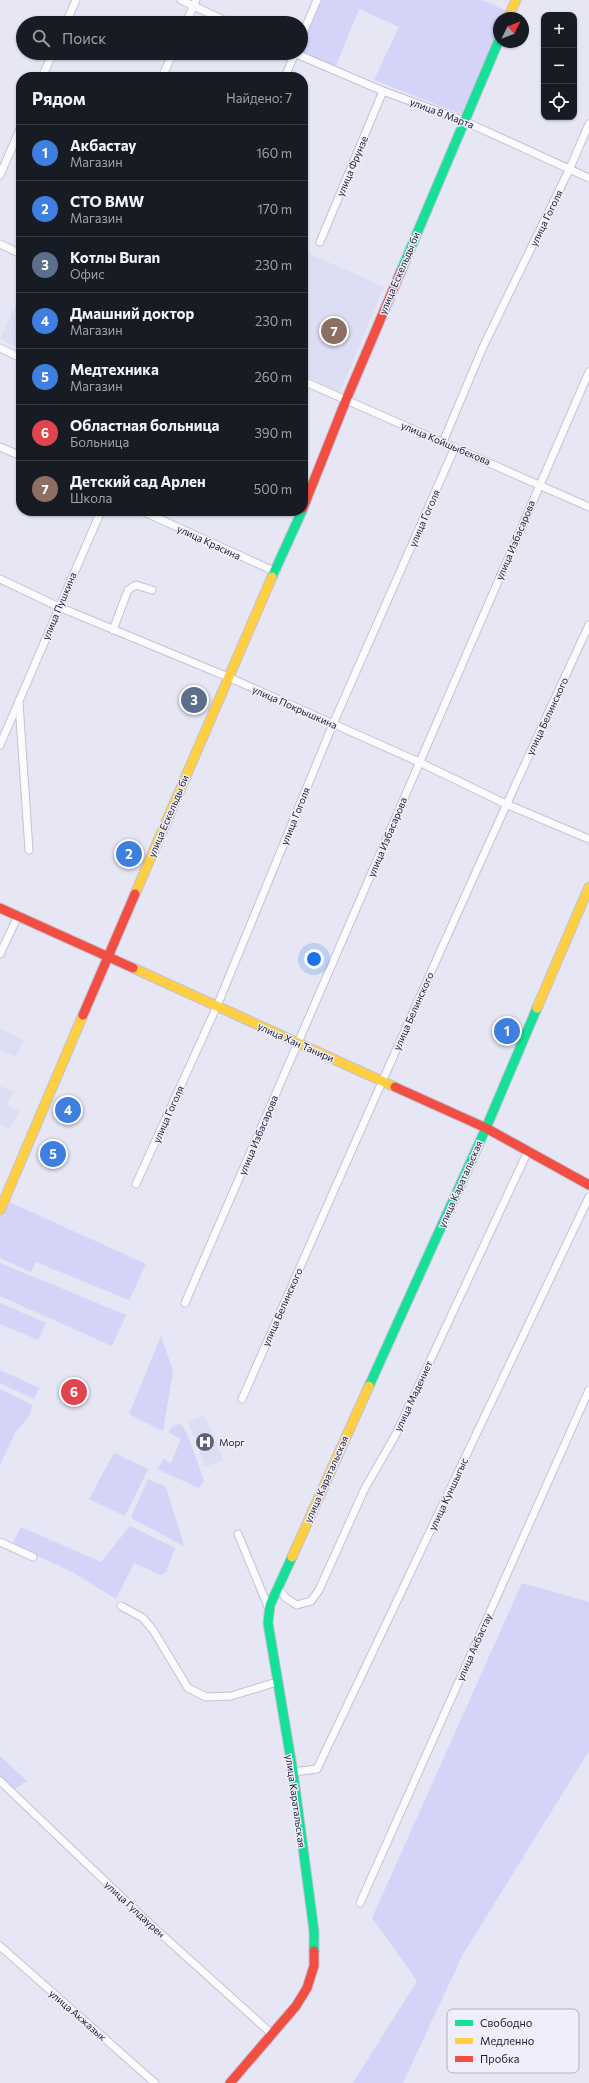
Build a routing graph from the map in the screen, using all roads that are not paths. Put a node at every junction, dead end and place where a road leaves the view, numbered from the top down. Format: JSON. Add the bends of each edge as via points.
{"nodes":[{"id":1,"x":76,"y":0,"type":"edge"},
{"id":2,"x":181,"y":0,"type":"edge"},
{"id":3,"x":317,"y":0,"type":"edge"},
{"id":4,"x":516,"y":0,"type":"edge"},
{"id":5,"x":195,"y":3,"type":"edge"},
{"id":6,"x":511,"y":12,"type":"edge"},
{"id":7,"x":69,"y":16,"type":"edge"},
{"id":8,"x":189,"y":16,"type":"edge"},
{"id":9,"x":218,"y":16,"type":"edge"},
{"id":10,"x":308,"y":21,"type":"edge"},
{"id":11,"x":496,"y":48,"type":"edge"},
{"id":12,"x":308,"y":59,"type":"edge"},
{"id":13,"x":50,"y":60,"type":"edge"},
{"id":14,"x":170,"y":60,"type":"edge"},
{"id":15,"x":291,"y":60,"type":"edge"},
{"id":16,"x":44,"y":72,"type":"edge"},
{"id":17,"x":164,"y":72,"type":"edge"},
{"id":18,"x":287,"y":72,"type":"edge"},
{"id":19,"x":383,"y":91,"type":"junction"},
{"id":20,"x":464,"y":121,"type":"junction"},
{"id":21,"x":589,"y":124,"type":"edge"},
{"id":22,"x":16,"y":138,"type":"edge"},
{"id":23,"x":570,"y":168,"type":"junction"},
{"id":24,"x":0,"y":175,"type":"edge"},
{"id":25,"x":589,"y":178,"type":"edge"},
{"id":26,"x":320,"y":242,"type":"dead end"},
{"id":27,"x":0,"y":244,"type":"edge"},
{"id":28,"x":16,"y":252,"type":"edge"},
{"id":29,"x":0,"y":348,"type":"edge"},
{"id":30,"x":16,"y":356,"type":"edge"},
{"id":31,"x":589,"y":372,"type":"edge"},
{"id":32,"x":308,"y":383,"type":"edge"},
{"id":33,"x":346,"y":400,"type":"junction"},
{"id":34,"x":443,"y":442,"type":"junction"},
{"id":35,"x":0,"y":447,"type":"edge"},
{"id":36,"x":455,"y":447,"type":"junction"},
{"id":37,"x":16,"y":454,"type":"edge"},
{"id":38,"x":539,"y":484,"type":"junction"},
{"id":39,"x":308,"y":487,"type":"edge"},
{"id":40,"x":589,"y":507,"type":"edge"},
{"id":41,"x":99,"y":516,"type":"edge"},
{"id":42,"x":153,"y":516,"type":"edge"},
{"id":43,"x":299,"y":516,"type":"edge"},
{"id":44,"x":276,"y":572,"type":"junction"},
{"id":45,"x":0,"y":579,"type":"edge"},
{"id":46,"x":152,"y":590,"type":"dead end"},
{"id":47,"x":59,"y":607,"type":"junction"},
{"id":48,"x":589,"y":625,"type":"edge"},
{"id":49,"x":113,"y":630,"type":"junction"},
{"id":50,"x":228,"y":677,"type":"junction"},
{"id":51,"x":19,"y":701,"type":"junction"},
{"id":52,"x":333,"y":724,"type":"junction"},
{"id":53,"x":0,"y":745,"type":"edge"},
{"id":54,"x":419,"y":762,"type":"junction"},
{"id":55,"x":506,"y":804,"type":"junction"},
{"id":56,"x":589,"y":839,"type":"edge"},
{"id":57,"x":30,"y":850,"type":"dead end"},
{"id":58,"x":589,"y":887,"type":"edge"},
{"id":59,"x":0,"y":908,"type":"edge"},
{"id":60,"x":18,"y":916,"type":"junction"},
{"id":61,"x":0,"y":954,"type":"edge"},
{"id":62,"x":108,"y":956,"type":"junction"},
{"id":63,"x":217,"y":1006,"type":"junction"},
{"id":64,"x":298,"y":1043,"type":"junction"},
{"id":65,"x":382,"y":1081,"type":"junction"},
{"id":66,"x":486,"y":1128,"type":"junction"},
{"id":67,"x":528,"y":1151,"type":"junction"},
{"id":68,"x":136,"y":1184,"type":"dead end"},
{"id":69,"x":589,"y":1185,"type":"edge"},
{"id":70,"x":589,"y":1197,"type":"edge"},
{"id":71,"x":0,"y":1210,"type":"edge"},
{"id":72,"x":185,"y":1303,"type":"dead end"},
{"id":73,"x":589,"y":1390,"type":"edge"},
{"id":74,"x":242,"y":1399,"type":"dead end"},
{"id":75,"x":238,"y":1534,"type":"dead end"},
{"id":76,"x":0,"y":1542,"type":"edge"},
{"id":77,"x":33,"y":1557,"type":"dead end"},
{"id":78,"x":277,"y":1586,"type":"junction"},
{"id":79,"x":121,"y":1606,"type":"dead end"},
{"id":80,"x":269,"y":1608,"type":"junction"},
{"id":81,"x":276,"y":1682,"type":"junction"},
{"id":82,"x":293,"y":1772,"type":"junction"},
{"id":83,"x":0,"y":1781,"type":"edge"},
{"id":84,"x":360,"y":1903,"type":"dead end"},
{"id":85,"x":0,"y":1946,"type":"edge"},
{"id":86,"x":272,"y":2034,"type":"junction"},
{"id":87,"x":155,"y":2083,"type":"edge"},
{"id":88,"x":230,"y":2083,"type":"edge"}],
"edges":[{"from":1,"to":7,"type":"street"},
{"from":2,"to":5,"type":"street"},
{"from":3,"to":10,"type":"street"},
{"from":4,"to":6,"type":"street"},
{"from":5,"to":8,"type":"street"},
{"from":5,"to":9,"type":"street"},
{"from":11,"to":20,"type":"street","name":"улица Ескельды би"},
{"from":12,"to":19,"type":"street","name":"улица 8 Марта"},
{"from":13,"to":16,"type":"street"},
{"from":14,"to":17,"type":"street"},
{"from":15,"to":18,"type":"street"},
{"from":19,"to":20,"type":"street","name":"улица 8 Марта"},
{"from":19,"to":26,"type":"street","name":"улица Фрунзе"},
{"from":20,"to":23,"type":"street","name":"улица 8 Марта"},
{"from":20,"to":33,"type":"street","name":"улица Ескельды би"},
{"from":21,"to":23,"type":"street","name":"улица Гоголя"},
{"from":22,"to":24,"type":"street"},
{"from":23,"to":25,"type":"street","name":"улица 8 Марта"},
{"from":23,"to":34,"type":"street","name":"улица Гоголя","via":[[482,347]]},
{"from":27,"to":28,"type":"street"},
{"from":29,"to":30,"type":"street"},
{"from":31,"to":38,"type":"street","name":"улица Избасарова"},
{"from":32,"to":33,"type":"street","name":"улица Койшыбекова"},
{"from":33,"to":34,"type":"street","name":"улица Койшыбекова"},
{"from":33,"to":39,"type":"street","name":"улица Ескельды би"},
{"from":34,"to":36,"type":"street","name":"улица Койшыбекова"},
{"from":35,"to":37,"type":"street"},
{"from":36,"to":38,"type":"street","name":"улица Койшыбекова"},
{"from":36,"to":52,"type":"street","name":"улица Гоголя"},
{"from":38,"to":40,"type":"street","name":"улица Койшыбекова"},
{"from":38,"to":54,"type":"street","name":"улица Избасарова"},
{"from":41,"to":47,"type":"street","name":"улица Пушкина"},
{"from":42,"to":44,"type":"street","name":"улица Красина"},
{"from":43,"to":44,"type":"street","name":"улица Ескельды би"},
{"from":44,"to":50,"type":"street","name":"улица Ескельды би"},
{"from":45,"to":47,"type":"street","name":"улица Покрышкина"},
{"from":46,"to":49,"type":"street","via":[[136,585],[128,590]]},
{"from":47,"to":49,"type":"street","name":"улица Покрышкина"},
{"from":47,"to":51,"type":"street","name":"улица Пушкина"},
{"from":48,"to":55,"type":"street","name":"улица Белинского"},
{"from":49,"to":50,"type":"street","name":"улица Покрышкина"},
{"from":50,"to":52,"type":"street","name":"улица Покрышкина"},
{"from":50,"to":62,"type":"street","name":"улица Ескельды би"},
{"from":51,"to":53,"type":"street","name":"улица Пушкина"},
{"from":51,"to":57,"type":"street","name":"улица Пушкина"},
{"from":52,"to":54,"type":"street","name":"улица Покрышкина"},
{"from":52,"to":63,"type":"street","name":"улица Гоголя"},
{"from":54,"to":55,"type":"street","name":"улица Покрышкина"},
{"from":54,"to":64,"type":"street","name":"улица Избасарова"},
{"from":55,"to":56,"type":"street","name":"улица Покрышкина"},
{"from":55,"to":65,"type":"street","name":"улица Белинского"},
{"from":58,"to":66,"type":"street","name":"улица Каратальская"},
{"from":59,"to":60,"type":"street","name":"улица Хан Танири"},
{"from":60,"to":61,"type":"street"},
{"from":60,"to":62,"type":"street","name":"улица Хан Танири"},
{"from":62,"to":63,"type":"street","name":"улица Хан Танири"},
{"from":62,"to":71,"type":"street","name":"улица Ескельды би"},
{"from":63,"to":64,"type":"street","name":"улица Хан Танири"},
{"from":63,"to":68,"type":"street","name":"улица Гоголя"},
{"from":64,"to":65,"type":"street","name":"улица Хан Танири"},
{"from":64,"to":72,"type":"street","name":"улица Избасарова"},
{"from":65,"to":66,"type":"street","name":"улица Хан Танири"},
{"from":65,"to":74,"type":"street","name":"улица Белинского"},
{"from":66,"to":67,"type":"street","name":"улица Хан Танири"},
{"from":66,"to":78,"type":"street","name":"улица Каратальская"},
{"from":67,"to":69,"type":"street","name":"улица Хан Танири"},
{"from":67,"to":78,"type":"street","name":"улица Мадениет","via":[[395,1436],[365,1488],[319,1590],[311,1601],[297,1605],[286,1598]]},
{"from":70,"to":82,"type":"street","name":"улица Куншыгыс","via":[[317,1769]]},
{"from":73,"to":84,"type":"street","name":"улица Акбастау"},
{"from":75,"to":80,"type":"street"},
{"from":76,"to":77,"type":"street"},
{"from":78,"to":80,"type":"street","name":"улица Каратальская"},
{"from":79,"to":81,"type":"street","via":[[143,1618],[188,1688],[206,1697],[231,1696]]},
{"from":80,"to":81,"type":"street","name":"улица Каратальская","via":[[268,1623]]},
{"from":81,"to":82,"type":"street","name":"улица Каратальская"},
{"from":82,"to":86,"type":"street","name":"улица Каратальская","via":[[314,1931],[314,1966],[307,1988],[296,2006]]},
{"from":83,"to":86,"type":"street","name":"улица Гулдаурен","via":[[150,1924]]},
{"from":85,"to":87,"type":"street","name":"улица Акжазык"},
{"from":86,"to":88,"type":"street","name":"улица Каратальская"}]}
